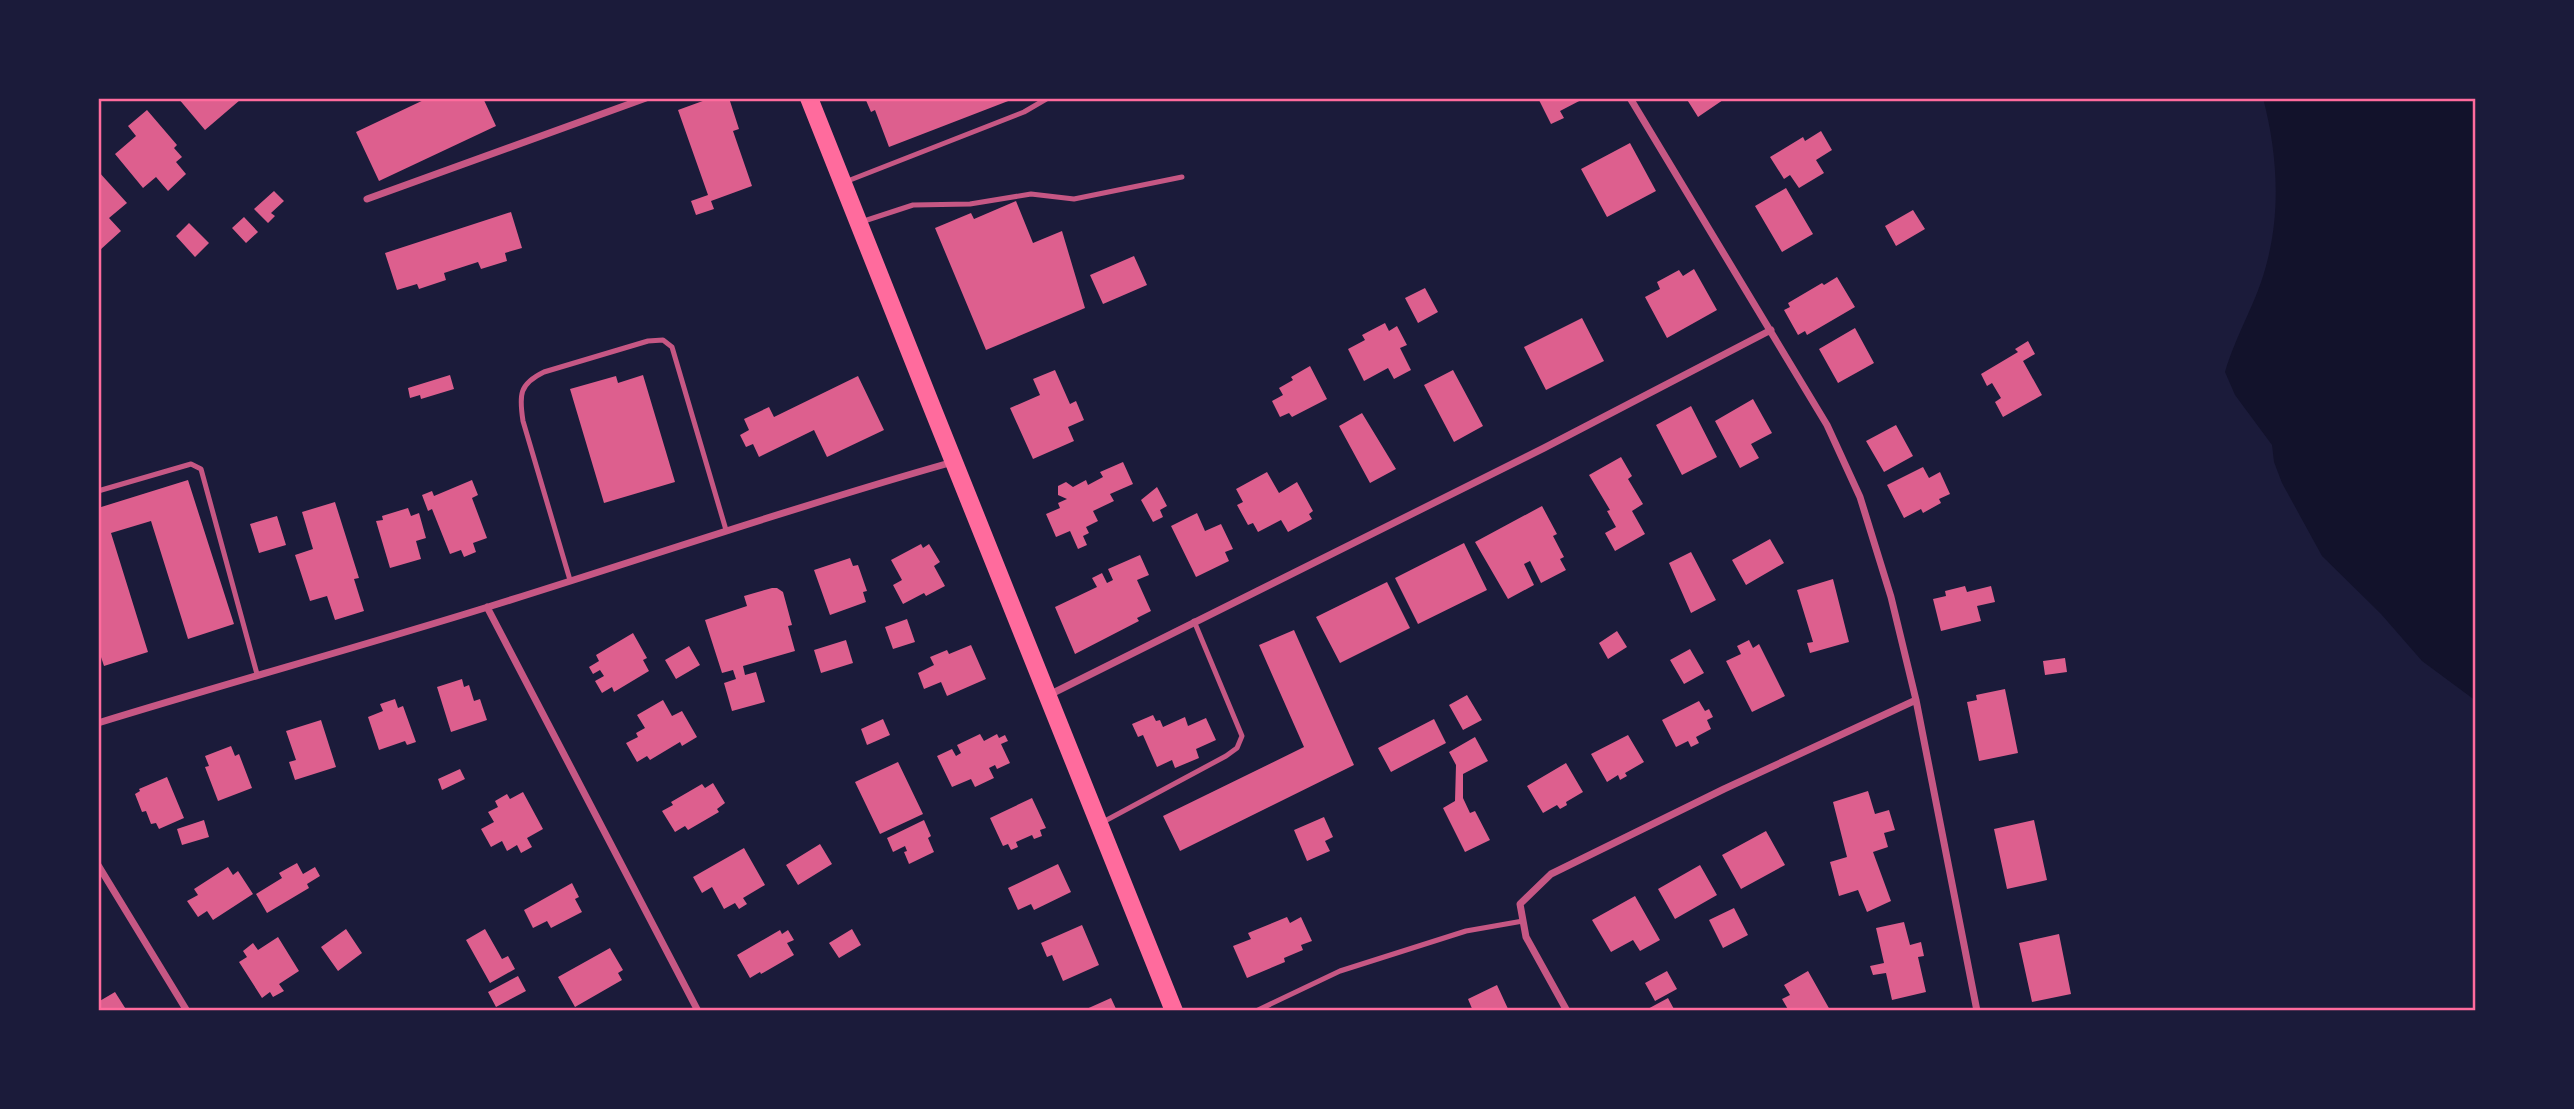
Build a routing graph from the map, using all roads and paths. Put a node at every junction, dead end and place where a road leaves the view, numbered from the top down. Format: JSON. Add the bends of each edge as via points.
{"nodes":[{"id":1,"x":646,"y":98,"type":"edge"},
{"id":2,"x":809,"y":98,"type":"edge"},
{"id":3,"x":1048,"y":98,"type":"edge"},
{"id":4,"x":1630,"y":98,"type":"edge"},
{"id":5,"x":1182,"y":177,"type":"dead end"},
{"id":6,"x":842,"y":183,"type":"junction"},
{"id":7,"x":367,"y":199,"type":"dead end"},
{"id":8,"x":858,"y":223,"type":"junction"},
{"id":9,"x":1771,"y":330,"type":"junction"},
{"id":10,"x":953,"y":462,"type":"junction"},
{"id":11,"x":98,"y":491,"type":"edge"},
{"id":12,"x":726,"y":530,"type":"junction"},
{"id":13,"x":570,"y":580,"type":"junction"},
{"id":14,"x":487,"y":607,"type":"junction"},
{"id":15,"x":1194,"y":621,"type":"junction"},
{"id":16,"x":257,"y":674,"type":"junction"},
{"id":17,"x":1049,"y":695,"type":"junction"},
{"id":18,"x":1916,"y":700,"type":"junction"},
{"id":19,"x":98,"y":723,"type":"edge"},
{"id":20,"x":1100,"y":824,"type":"junction"},
{"id":21,"x":98,"y":865,"type":"edge"},
{"id":22,"x":1523,"y":921,"type":"junction"},
{"id":23,"x":187,"y":1011,"type":"edge"},
{"id":24,"x":698,"y":1011,"type":"edge"},
{"id":25,"x":1174,"y":1011,"type":"edge"},
{"id":26,"x":1256,"y":1011,"type":"edge"},
{"id":27,"x":1567,"y":1011,"type":"edge"},
{"id":28,"x":1977,"y":1011,"type":"edge"}],
"edges":[{"from":1,"to":7,"type":"street"},
{"from":2,"to":6,"type":"main road"},
{"from":3,"to":6,"type":"lane","via":[[1024,112]]},
{"from":4,"to":9,"type":"street"},
{"from":5,"to":8,"type":"lane","via":[[1074,200],[1031,194],[970,204],[913,205]]},
{"from":6,"to":8,"type":"main road"},
{"from":8,"to":10,"type":"main road"},
{"from":9,"to":15,"type":"street"},
{"from":9,"to":18,"type":"street","via":[[1827,425],[1860,497]]},
{"from":10,"to":12,"type":"street"},
{"from":10,"to":17,"type":"main road"},
{"from":11,"to":16,"type":"lane","via":[[191,464],[201,469]]},
{"from":12,"to":13,"type":"street"},
{"from":12,"to":13,"type":"lane","via":[[672,346],[663,340],[648,341],[544,372],[522,389],[521,405]]},
{"from":13,"to":14,"type":"street"},
{"from":14,"to":16,"type":"street"},
{"from":14,"to":24,"type":"street"},
{"from":15,"to":17,"type":"street"},
{"from":15,"to":20,"type":"lane","via":[[1242,736],[1237,748]]},
{"from":16,"to":19,"type":"street"},
{"from":17,"to":20,"type":"main road"},
{"from":18,"to":22,"type":"street","via":[[1551,874],[1520,904]]},
{"from":18,"to":28,"type":"street"},
{"from":20,"to":25,"type":"main road"},
{"from":21,"to":23,"type":"street"},
{"from":22,"to":26,"type":"lane","via":[[1466,932],[1340,971]]},
{"from":22,"to":27,"type":"street","via":[[1526,937]]}]}
